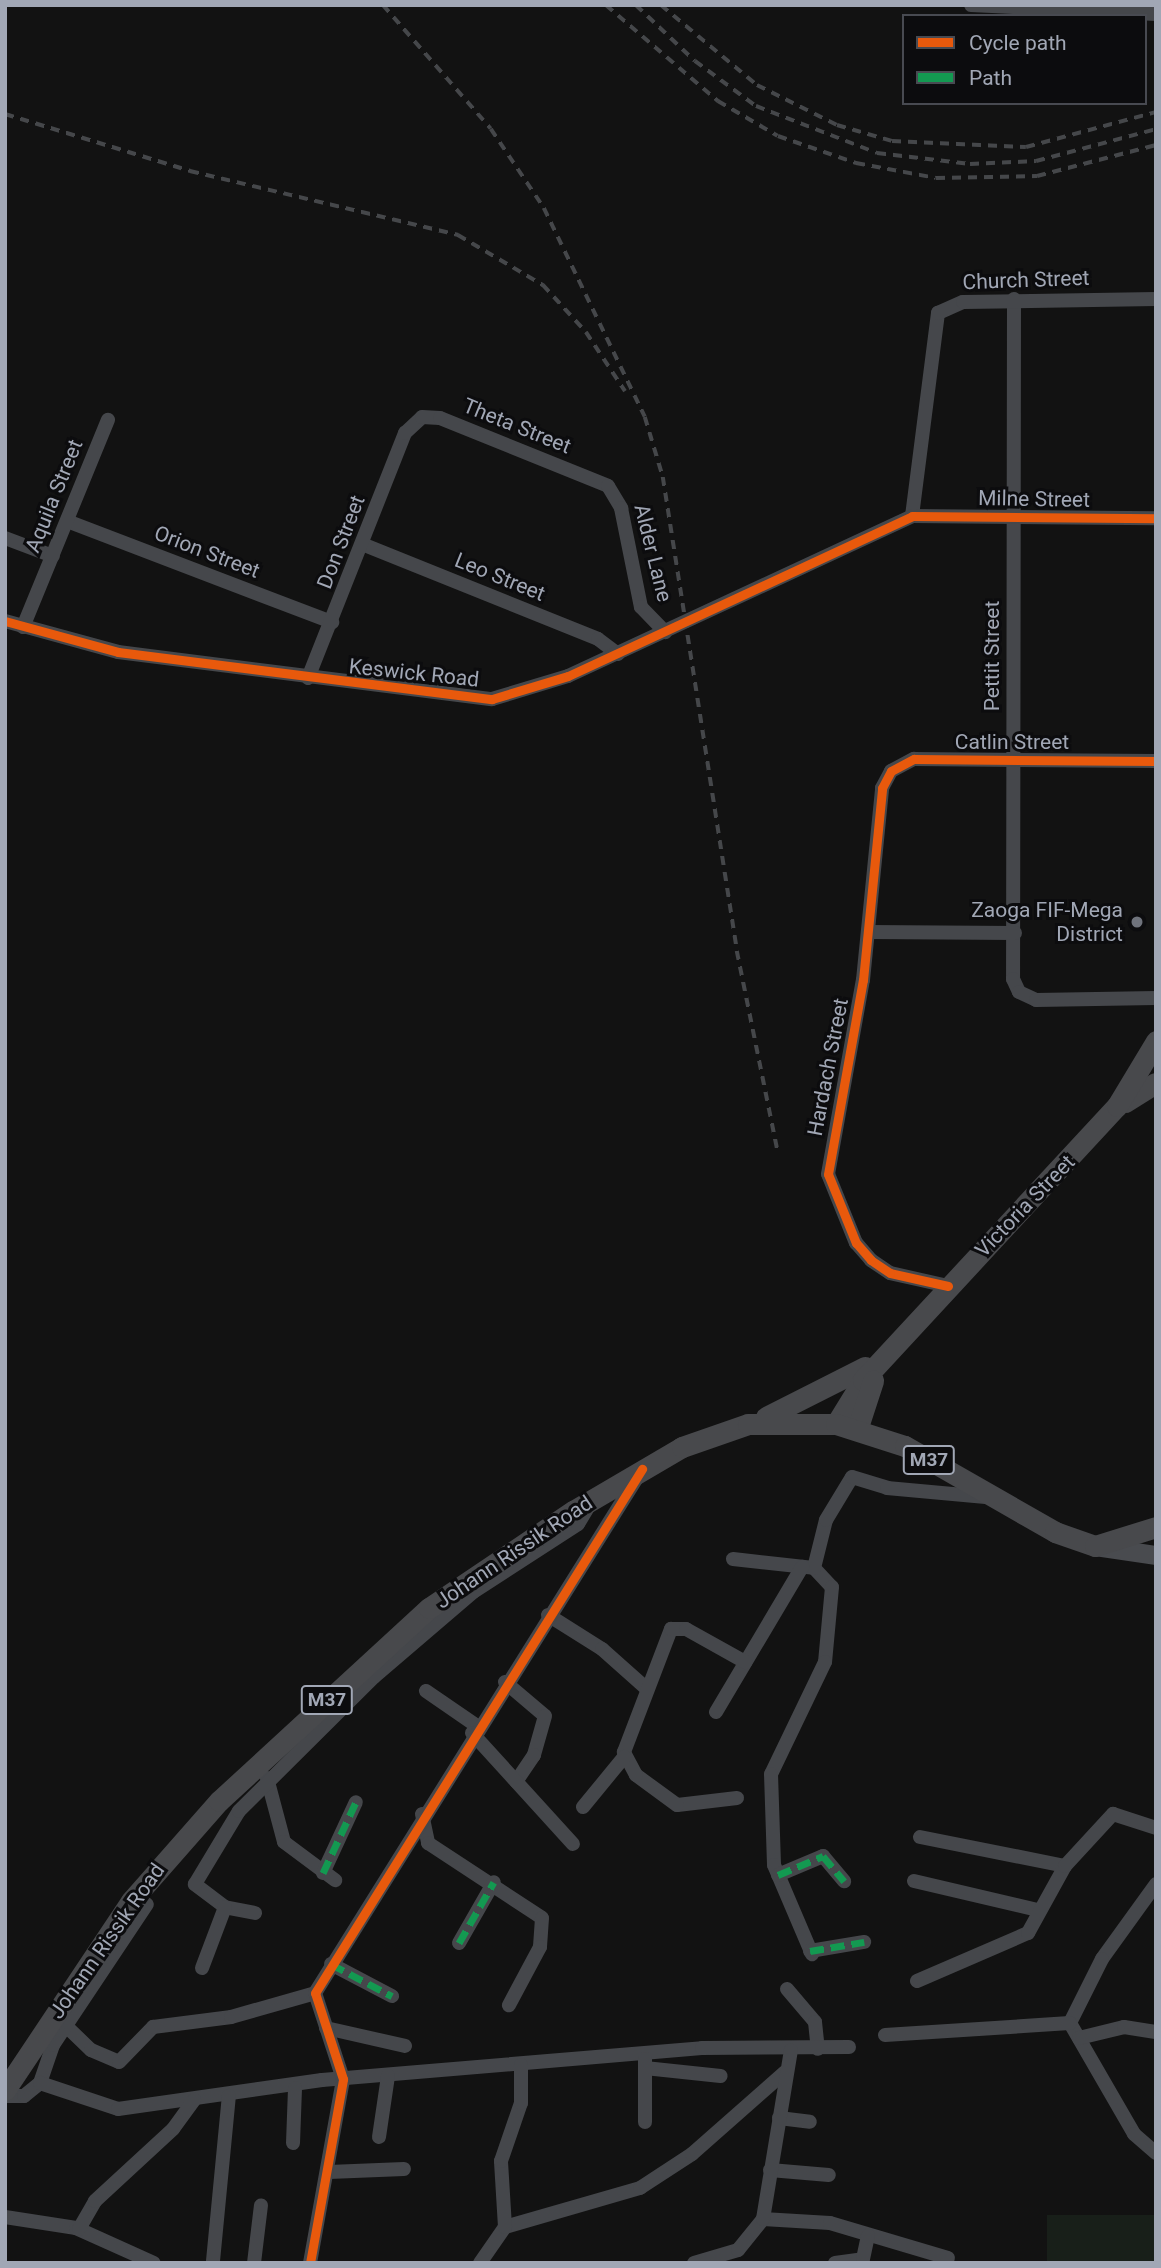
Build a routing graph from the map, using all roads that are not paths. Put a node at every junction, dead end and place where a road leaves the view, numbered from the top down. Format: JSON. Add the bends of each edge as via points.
{"nodes":[{"id":1,"x":971,"y":5,"type":"edge"},
{"id":2,"x":1054,"y":8,"type":"edge"},
{"id":3,"x":1156,"y":14,"type":"edge"},
{"id":4,"x":1014,"y":299,"type":"junction"},
{"id":5,"x":1156,"y":299,"type":"edge"},
{"id":6,"x":108,"y":420,"type":"dead end"},
{"id":7,"x":415,"y":422,"type":"joint"},
{"id":8,"x":603,"y":483,"type":"joint"},
{"id":9,"x":1012,"y":515,"type":"junction"},
{"id":10,"x":912,"y":516,"type":"junction"},
{"id":11,"x":1156,"y":519,"type":"edge"},
{"id":12,"x":67,"y":521,"type":"junction"},
{"id":13,"x":5,"y":538,"type":"edge"},
{"id":14,"x":362,"y":544,"type":"junction"},
{"id":15,"x":53,"y":556,"type":"junction"},
{"id":16,"x":5,"y":621,"type":"edge"},
{"id":17,"x":332,"y":622,"type":"junction"},
{"id":18,"x":23,"y":627,"type":"junction"},
{"id":19,"x":665,"y":632,"type":"junction"},
{"id":20,"x":618,"y":654,"type":"junction"},
{"id":21,"x":308,"y":678,"type":"junction"},
{"id":22,"x":1014,"y":759,"type":"junction"},
{"id":23,"x":1156,"y":761,"type":"edge"},
{"id":24,"x":882,"y":788,"type":"joint"},
{"id":25,"x":868,"y":932,"type":"junction"},
{"id":26,"x":1015,"y":933,"type":"junction"},
{"id":27,"x":1156,"y":998,"type":"edge"},
{"id":28,"x":1156,"y":1041,"type":"edge"},
{"id":29,"x":1156,"y":1083,"type":"edge"},
{"id":30,"x":1117,"y":1106,"type":"junction"},
{"id":31,"x":948,"y":1286,"type":"junction"},
{"id":32,"x":887,"y":1355,"type":"junction"},
{"id":33,"x":748,"y":1424,"type":"junction"},
{"id":34,"x":836,"y":1424,"type":"junction"},
{"id":35,"x":857,"y":1430,"type":"junction"},
{"id":36,"x":642,"y":1469,"type":"junction"},
{"id":37,"x":994,"y":1497,"type":"junction"},
{"id":38,"x":594,"y":1498,"type":"junction"},
{"id":39,"x":1156,"y":1527,"type":"edge"},
{"id":40,"x":1095,"y":1546,"type":"junction"},
{"id":41,"x":1156,"y":1555,"type":"edge"},
{"id":42,"x":733,"y":1559,"type":"dead end"},
{"id":43,"x":808,"y":1568,"type":"junction"},
{"id":44,"x":548,"y":1615,"type":"junction"},
{"id":45,"x":745,"y":1662,"type":"junction"},
{"id":46,"x":505,"y":1682,"type":"junction"},
{"id":47,"x":646,"y":1688,"type":"junction"},
{"id":48,"x":426,"y":1691,"type":"dead end"},
{"id":49,"x":716,"y":1712,"type":"dead end"},
{"id":50,"x":474,"y":1730,"type":"junction"},
{"id":51,"x":624,"y":1757,"type":"junction"},
{"id":52,"x":264,"y":1760,"type":"junction"},
{"id":53,"x":516,"y":1782,"type":"junction"},
{"id":54,"x":269,"y":1784,"type":"junction"},
{"id":55,"x":737,"y":1798,"type":"dead end"},
{"id":56,"x":356,"y":1802,"type":"dead end"},
{"id":57,"x":583,"y":1807,"type":"dead end"},
{"id":58,"x":422,"y":1814,"type":"junction"},
{"id":59,"x":1156,"y":1828,"type":"edge"},
{"id":60,"x":920,"y":1837,"type":"dead end"},
{"id":61,"x":573,"y":1844,"type":"dead end"},
{"id":62,"x":1065,"y":1866,"type":"junction"},
{"id":63,"x":778,"y":1875,"type":"junction"},
{"id":64,"x":844,"y":1881,"type":"dead end"},
{"id":65,"x":914,"y":1881,"type":"dead end"},
{"id":66,"x":494,"y":1882,"type":"junction"},
{"id":67,"x":1156,"y":1884,"type":"edge"},
{"id":68,"x":147,"y":1904,"type":"dead end"},
{"id":69,"x":225,"y":1907,"type":"junction"},
{"id":70,"x":1038,"y":1910,"type":"junction"},
{"id":71,"x":256,"y":1913,"type":"dead end"},
{"id":72,"x":864,"y":1942,"type":"dead end"},
{"id":73,"x":459,"y":1943,"type":"dead end"},
{"id":74,"x":331,"y":1964,"type":"junction"},
{"id":75,"x":202,"y":1968,"type":"dead end"},
{"id":76,"x":917,"y":1981,"type":"dead end"},
{"id":77,"x":787,"y":1989,"type":"dead end"},
{"id":78,"x":315,"y":1993,"type":"junction"},
{"id":79,"x":392,"y":1996,"type":"dead end"},
{"id":80,"x":509,"y":2005,"type":"dead end"},
{"id":81,"x":1070,"y":2023,"type":"junction"},
{"id":82,"x":65,"y":2025,"type":"junction"},
{"id":83,"x":326,"y":2028,"type":"junction"},
{"id":84,"x":1156,"y":2032,"type":"edge"},
{"id":85,"x":885,"y":2035,"type":"dead end"},
{"id":86,"x":1079,"y":2038,"type":"junction"},
{"id":87,"x":405,"y":2046,"type":"dead end"},
{"id":88,"x":849,"y":2048,"type":"dead end"},
{"id":89,"x":818,"y":2049,"type":"junction"},
{"id":90,"x":791,"y":2050,"type":"junction"},
{"id":91,"x":645,"y":2061,"type":"junction"},
{"id":92,"x":520,"y":2065,"type":"junction"},
{"id":93,"x":785,"y":2072,"type":"junction"},
{"id":94,"x":388,"y":2076,"type":"junction"},
{"id":95,"x":721,"y":2076,"type":"dead end"},
{"id":96,"x":343,"y":2079,"type":"junction"},
{"id":97,"x":40,"y":2083,"type":"junction"},
{"id":98,"x":295,"y":2088,"type":"junction"},
{"id":99,"x":5,"y":2090,"type":"edge"},
{"id":100,"x":5,"y":2096,"type":"edge"},
{"id":101,"x":229,"y":2096,"type":"junction"},
{"id":102,"x":194,"y":2100,"type":"junction"},
{"id":103,"x":779,"y":2118,"type":"junction"},
{"id":104,"x":645,"y":2122,"type":"dead end"},
{"id":105,"x":810,"y":2122,"type":"dead end"},
{"id":106,"x":379,"y":2137,"type":"dead end"},
{"id":107,"x":293,"y":2143,"type":"dead end"},
{"id":108,"x":1156,"y":2153,"type":"edge"},
{"id":109,"x":404,"y":2169,"type":"dead end"},
{"id":110,"x":770,"y":2170,"type":"junction"},
{"id":111,"x":329,"y":2172,"type":"junction"},
{"id":112,"x":829,"y":2175,"type":"dead end"},
{"id":113,"x":261,"y":2205,"type":"dead end"},
{"id":114,"x":5,"y":2217,"type":"edge"},
{"id":115,"x":763,"y":2219,"type":"junction"},
{"id":116,"x":505,"y":2227,"type":"junction"},
{"id":117,"x":79,"y":2229,"type":"junction"},
{"id":118,"x":868,"y":2236,"type":"junction"},
{"id":119,"x":948,"y":2258,"type":"dead end"},
{"id":120,"x":863,"y":2261,"type":"edge"},
{"id":121,"x":214,"y":2262,"type":"edge"},
{"id":122,"x":154,"y":2263,"type":"edge"},
{"id":123,"x":254,"y":2263,"type":"edge"},
{"id":124,"x":310,"y":2263,"type":"edge"},
{"id":125,"x":480,"y":2263,"type":"edge"},
{"id":126,"x":694,"y":2263,"type":"edge"},
{"id":127,"x":835,"y":2263,"type":"edge"}],
"edges":[{"from":1,"to":2,"type":"street"},
{"from":2,"to":3,"type":"street"},
{"from":4,"to":5,"type":"street","name":"Church Street"},
{"from":4,"to":9,"type":"street","name":"Pettit Street"},
{"from":4,"to":10,"type":"street","name":"Church Street","via":[[953,303],[938,313]]},
{"from":6,"to":12,"type":"street","name":"Aquila Street"},
{"from":7,"to":8,"type":"street","name":"Theta Street","via":[[440,418]]},
{"from":7,"to":14,"type":"street","name":"Don Street"},
{"from":8,"to":19,"type":"street","name":"Alder Lane","via":[[621,508],[641,607]]},
{"from":9,"to":10,"type":"street","name":"Milne Street"},
{"from":9,"to":11,"type":"street","name":"Milne Street"},
{"from":9,"to":22,"type":"street","name":"Pettit Street"},
{"from":10,"to":19,"type":"street","name":"Keswick Road"},
{"from":12,"to":15,"type":"street","name":"Aquila Street"},
{"from":12,"to":17,"type":"street","name":"Orion Street"},
{"from":13,"to":15,"type":"street"},
{"from":14,"to":17,"type":"street","name":"Don Street"},
{"from":14,"to":20,"type":"street","name":"Leo Street","via":[[598,639]]},
{"from":15,"to":18,"type":"street","name":"Aquila Street"},
{"from":16,"to":18,"type":"street","name":"Keswick Road"},
{"from":17,"to":21,"type":"street","name":"Don Street"},
{"from":18,"to":21,"type":"street","name":"Keswick Road","via":[[118,652]]},
{"from":19,"to":20,"type":"street","name":"Keswick Road"},
{"from":20,"to":21,"type":"street","name":"Keswick Road","via":[[538,689],[492,699]]},
{"from":22,"to":23,"type":"street","name":"Catlin Street"},
{"from":22,"to":24,"type":"street","name":"Catlin Street","via":[[914,759],[891,771]]},
{"from":22,"to":26,"type":"street","name":"Pettit Street"},
{"from":24,"to":25,"type":"street","name":"Hardach Street"},
{"from":25,"to":26,"type":"street"},
{"from":25,"to":31,"type":"street","name":"Hardach Street","via":[[828,1174],[856,1243],[871,1260],[890,1273]]},
{"from":26,"to":27,"type":"street","name":"Pettit Street","via":[[1014,987],[1036,1000]]},
{"from":28,"to":30,"type":"main road","name":"Victoria Street"},
{"from":29,"to":30,"type":"main road"},
{"from":30,"to":31,"type":"main road","name":"Victoria Street"},
{"from":31,"to":32,"type":"main road","name":"Victoria Street"},
{"from":32,"to":33,"type":"main road","via":[[837,1386]]},
{"from":32,"to":34,"type":"main road","name":"Victoria Street","via":[[856,1388]]},
{"from":32,"to":35,"type":"main road","name":"Victoria Street"},
{"from":33,"to":34,"type":"main road","name":"Johann Rissik Road","number":"M37"},
{"from":33,"to":36,"type":"main road","name":"Johann Rissik Road","number":"M37","via":[[682,1447]]},
{"from":34,"to":35,"type":"main road","name":"Johann Rissik Road","number":"M37"},
{"from":35,"to":37,"type":"main road","name":"Johann Rissik Road","number":"M37","via":[[905,1446]]},
{"from":36,"to":38,"type":"main road","name":"Johann Rissik Road","number":"M37"},
{"from":36,"to":44,"type":"street"},
{"from":37,"to":40,"type":"main road","name":"Johann Rissik Road","number":"M37","via":[[1055,1532]]},
{"from":37,"to":43,"type":"street","via":[[887,1488],[852,1477],[826,1520]]},
{"from":38,"to":52,"type":"main road","name":"Johann Rissik Road","number":"M37","via":[[429,1608]]},
{"from":38,"to":54,"type":"street","via":[[578,1524],[473,1592],[374,1677]]},
{"from":39,"to":40,"type":"main road"},
{"from":40,"to":41,"type":"street","name":"Johann Rissik Road"},
{"from":42,"to":43,"type":"street"},
{"from":43,"to":45,"type":"street"},
{"from":43,"to":63,"type":"street","via":[[832,1587],[829,1651],[771,1774]]},
{"from":44,"to":46,"type":"street"},
{"from":44,"to":47,"type":"street","via":[[602,1649]]},
{"from":45,"to":47,"type":"street","via":[[686,1629],[671,1629]]},
{"from":45,"to":49,"type":"street"},
{"from":46,"to":50,"type":"street"},
{"from":46,"to":53,"type":"street","via":[[545,1716],[534,1755]]},
{"from":47,"to":51,"type":"street"},
{"from":48,"to":50,"type":"street"},
{"from":50,"to":53,"type":"street"},
{"from":50,"to":58,"type":"street"},
{"from":51,"to":55,"type":"street","via":[[636,1775],[677,1805]]},
{"from":51,"to":57,"type":"street"},
{"from":52,"to":54,"type":"street"},
{"from":52,"to":99,"type":"main road","name":"Johann Rissik Road","number":"M37","via":[[169,1853],[131,1901]]},
{"from":53,"to":61,"type":"street"},
{"from":54,"to":56,"type":"street","via":[[278,1832],[329,1877]]},
{"from":54,"to":69,"type":"street","via":[[222,1834],[195,1884]]},
{"from":58,"to":66,"type":"street","via":[[428,1843]]},
{"from":58,"to":74,"type":"street"},
{"from":59,"to":62,"type":"street","via":[[1113,1814]]},
{"from":60,"to":62,"type":"street"},
{"from":62,"to":70,"type":"street"},
{"from":63,"to":64,"type":"street","via":[[823,1856]]},
{"from":63,"to":72,"type":"street","via":[[811,1952]]},
{"from":65,"to":70,"type":"street"},
{"from":66,"to":73,"type":"street"},
{"from":66,"to":80,"type":"street","via":[[542,1918],[540,1947]]},
{"from":67,"to":81,"type":"street","via":[[1101,1959]]},
{"from":68,"to":82,"type":"street"},
{"from":69,"to":71,"type":"street"},
{"from":69,"to":75,"type":"street"},
{"from":70,"to":76,"type":"street","via":[[1021,1938],[984,1947],[937,1976]]},
{"from":74,"to":78,"type":"street"},
{"from":74,"to":79,"type":"street"},
{"from":77,"to":89,"type":"street","via":[[815,2022]]},
{"from":78,"to":82,"type":"street","via":[[231,2017],[149,2028],[119,2062],[91,2050]]},
{"from":78,"to":83,"type":"street"},
{"from":81,"to":85,"type":"street"},
{"from":81,"to":86,"type":"street"},
{"from":82,"to":97,"type":"street"},
{"from":83,"to":87,"type":"street"},
{"from":83,"to":96,"type":"street"},
{"from":84,"to":86,"type":"street","via":[[1124,2027]]},
{"from":86,"to":108,"type":"street","via":[[1134,2134]]},
{"from":88,"to":89,"type":"street"},
{"from":89,"to":90,"type":"street"},
{"from":90,"to":91,"type":"street"},
{"from":90,"to":93,"type":"street"},
{"from":91,"to":92,"type":"street"},
{"from":91,"to":95,"type":"street"},
{"from":91,"to":104,"type":"street"},
{"from":92,"to":94,"type":"street"},
{"from":92,"to":116,"type":"street","via":[[521,2103],[501,2161]]},
{"from":93,"to":103,"type":"street"},
{"from":93,"to":116,"type":"street","via":[[692,2154],[640,2188]]},
{"from":94,"to":96,"type":"street"},
{"from":94,"to":106,"type":"street"},
{"from":96,"to":98,"type":"street"},
{"from":96,"to":111,"type":"street"},
{"from":97,"to":100,"type":"street","via":[[24,2096]]},
{"from":97,"to":102,"type":"street","via":[[112,2109]]},
{"from":98,"to":101,"type":"street"},
{"from":98,"to":107,"type":"street"},
{"from":101,"to":102,"type":"street"},
{"from":101,"to":121,"type":"street"},
{"from":102,"to":117,"type":"street","via":[[180,2122],[95,2201]]},
{"from":103,"to":105,"type":"street"},
{"from":103,"to":110,"type":"street"},
{"from":109,"to":111,"type":"street"},
{"from":110,"to":112,"type":"street"},
{"from":110,"to":115,"type":"street"},
{"from":111,"to":124,"type":"street"},
{"from":113,"to":123,"type":"street"},
{"from":114,"to":117,"type":"street"},
{"from":115,"to":118,"type":"street","via":[[830,2222]]},
{"from":115,"to":126,"type":"street","via":[[738,2250]]},
{"from":116,"to":125,"type":"street"},
{"from":117,"to":122,"type":"street"},
{"from":118,"to":119,"type":"street"},
{"from":118,"to":120,"type":"street"},
{"from":120,"to":127,"type":"street"}]}
